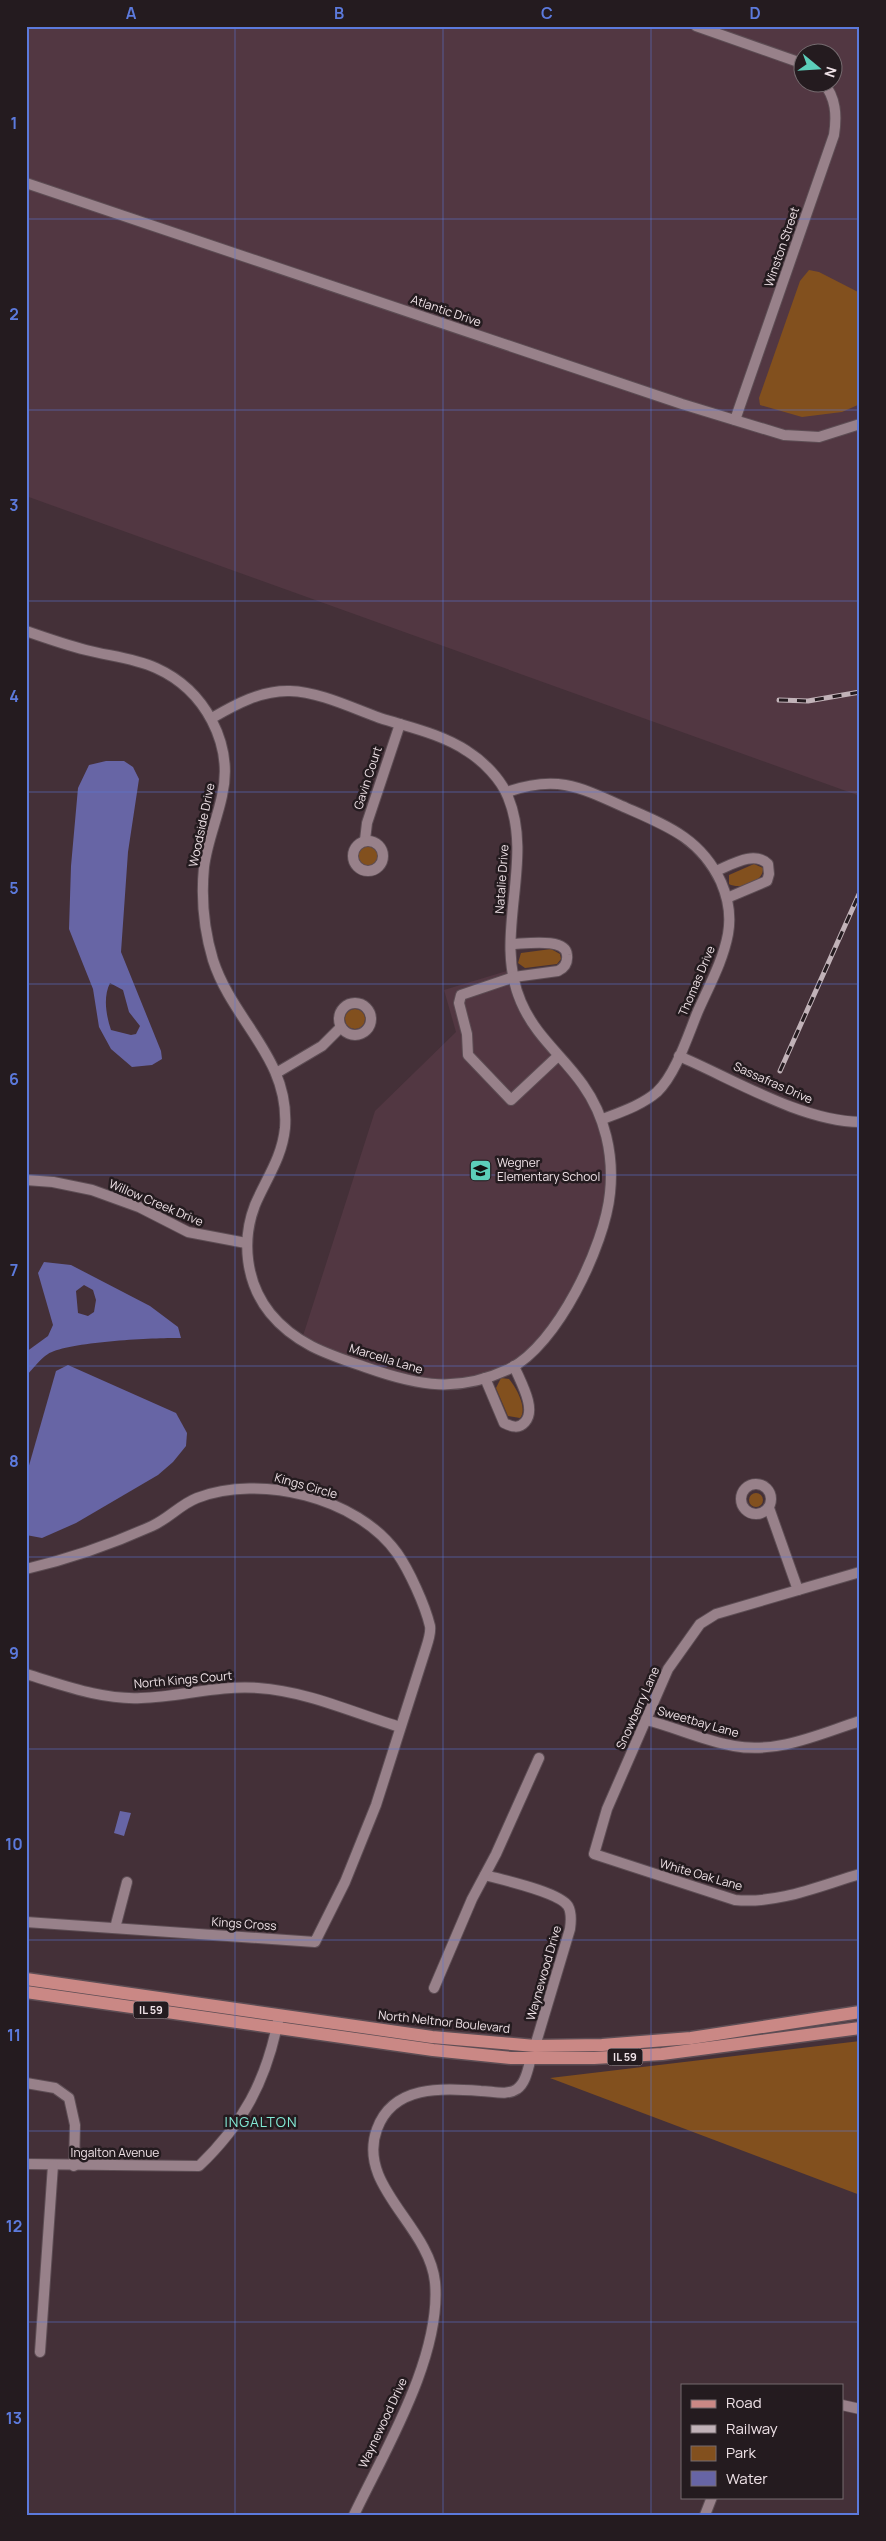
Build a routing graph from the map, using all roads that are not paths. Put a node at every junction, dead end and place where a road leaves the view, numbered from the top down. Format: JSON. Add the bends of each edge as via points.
{"nodes":[{"id":1,"x":696,"y":26,"type":"edge"},
{"id":2,"x":794,"y":60,"type":"edge"},
{"id":3,"x":829,"y":92,"type":"edge"},
{"id":4,"x":26,"y":184,"type":"edge"},
{"id":5,"x":735,"y":420,"type":"junction"},
{"id":6,"x":860,"y":424,"type":"edge"},
{"id":7,"x":26,"y":632,"type":"edge"},
{"id":8,"x":212,"y":718,"type":"junction"},
{"id":9,"x":400,"y":724,"type":"junction"},
{"id":10,"x":507,"y":792,"type":"junction"},
{"id":11,"x":365,"y":840,"type":"dead end"},
{"id":12,"x":716,"y":871,"type":"junction"},
{"id":13,"x":727,"y":898,"type":"junction"},
{"id":14,"x":511,"y":944,"type":"junction"},
{"id":15,"x":514,"y":977,"type":"junction"},
{"id":16,"x":341,"y":1027,"type":"dead end"},
{"id":17,"x":558,"y":1056,"type":"junction"},
{"id":18,"x":679,"y":1056,"type":"junction"},
{"id":19,"x":278,"y":1072,"type":"junction"},
{"id":20,"x":603,"y":1120,"type":"junction"},
{"id":21,"x":860,"y":1122,"type":"edge"},
{"id":22,"x":26,"y":1180,"type":"edge"},
{"id":23,"x":246,"y":1244,"type":"junction"},
{"id":24,"x":514,"y":1366,"type":"junction"},
{"id":25,"x":485,"y":1378,"type":"junction"},
{"id":26,"x":769,"y":1508,"type":"dead end"},
{"id":27,"x":26,"y":1569,"type":"edge"},
{"id":28,"x":860,"y":1572,"type":"edge"},
{"id":29,"x":798,"y":1590,"type":"junction"},
{"id":30,"x":26,"y":1674,"type":"edge"},
{"id":31,"x":646,"y":1720,"type":"junction"},
{"id":32,"x":860,"y":1721,"type":"edge"},
{"id":33,"x":400,"y":1727,"type":"junction"},
{"id":34,"x":539,"y":1758,"type":"dead end"},
{"id":35,"x":374,"y":1810,"type":"joint"},
{"id":36,"x":594,"y":1854,"type":"joint"},
{"id":37,"x":860,"y":1874,"type":"edge"},
{"id":38,"x":486,"y":1875,"type":"junction"},
{"id":39,"x":127,"y":1882,"type":"dead end"},
{"id":40,"x":26,"y":1922,"type":"edge"},
{"id":41,"x":115,"y":1928,"type":"junction"},
{"id":42,"x":26,"y":1978,"type":"edge"},
{"id":43,"x":434,"y":1988,"type":"dead end"},
{"id":44,"x":26,"y":1992,"type":"edge"},
{"id":45,"x":860,"y":2012,"type":"edge"},
{"id":46,"x":279,"y":2015,"type":"junction"},
{"id":47,"x":276,"y":2028,"type":"junction"},
{"id":48,"x":860,"y":2028,"type":"edge"},
{"id":49,"x":533,"y":2052,"type":"junction"},
{"id":50,"x":26,"y":2084,"type":"edge"},
{"id":51,"x":26,"y":2164,"type":"edge"},
{"id":52,"x":53,"y":2165,"type":"junction"},
{"id":53,"x":74,"y":2166,"type":"junction"},
{"id":54,"x":40,"y":2352,"type":"dead end"},
{"id":55,"x":844,"y":2405,"type":"edge"},
{"id":56,"x":860,"y":2409,"type":"edge"},
{"id":57,"x":712,"y":2498,"type":"edge"},
{"id":58,"x":354,"y":2515,"type":"edge"},
{"id":59,"x":705,"y":2515,"type":"edge"}],
"edges":[{"from":1,"to":2,"type":"street"},
{"from":3,"to":5,"type":"street","name":"Winston Street","via":[[836,114],[834,135]]},
{"from":4,"to":5,"type":"street","name":"Atlantic Drive"},
{"from":5,"to":6,"type":"street","name":"Atlantic Drive","via":[[784,435],[819,437]]},
{"from":7,"to":8,"type":"street","name":"Woodside Drive","via":[[159,669],[188,689]]},
{"from":8,"to":9,"type":"street","name":"Natalie Drive","via":[[264,694],[290,691]]},
{"from":8,"to":19,"type":"street","name":"Woodside Drive","via":[[224,758],[224,782],[204,870],[207,938],[225,992]]},
{"from":9,"to":10,"type":"street","name":"Natalie Drive","via":[[466,750],[486,765]]},
{"from":9,"to":11,"type":"street","name":"Gavin Court","via":[[367,822]]},
{"from":10,"to":12,"type":"street","name":"Thomas Drive","via":[[549,782],[582,788],[680,833],[703,852]]},
{"from":10,"to":14,"type":"street","name":"Natalie Drive","via":[[518,841]]},
{"from":12,"to":13,"type":"street","name":"Thomas Drive"},
{"from":12,"to":13,"type":"street","via":[[752,857],[768,864],[767,881]]},
{"from":13,"to":18,"type":"street","name":"Thomas Drive","via":[[730,922],[725,947]]},
{"from":14,"to":15,"type":"street","name":"Natalie Drive"},
{"from":14,"to":15,"type":"street","via":[[553,943],[563,946],[568,959],[564,968],[558,971]]},
{"from":15,"to":17,"type":"street","name":"Natalie Drive","via":[[520,1000],[540,1036]]},
{"from":15,"to":17,"type":"street","via":[[460,995],[468,1055],[510,1100]]},
{"from":16,"to":19,"type":"street","via":[[322,1046]]},
{"from":17,"to":20,"type":"street","name":"Natalie Drive","via":[[580,1080]]},
{"from":18,"to":20,"type":"street","name":"Thomas Drive","via":[[668,1079],[656,1092]]},
{"from":18,"to":21,"type":"street","name":"Sassafras Drive","via":[[808,1113],[844,1122]]},
{"from":19,"to":23,"type":"street","name":"Woodside Drive","via":[[285,1112],[283,1140],[276,1164],[253,1211]]},
{"from":20,"to":24,"type":"street","name":"Marcella Lane","via":[[611,1189],[603,1225],[560,1322],[539,1346]]},
{"from":22,"to":23,"type":"street","name":"Willow Creek Drive","via":[[92,1190],[138,1206],[188,1232]]},
{"from":23,"to":25,"type":"street","name":"Marcella Lane","via":[[249,1272],[260,1300],[282,1327],[314,1350],[412,1382],[442,1385]]},
{"from":24,"to":25,"type":"street","name":"Marcella Lane"},
{"from":24,"to":25,"type":"street","via":[[530,1407],[529,1417],[522,1425],[513,1427],[504,1423]]},
{"from":26,"to":29,"type":"street"},
{"from":27,"to":33,"type":"street","name":"Kings Circle","via":[[74,1556],[121,1538],[154,1525],[196,1498],[230,1489],[273,1488],[328,1503],[359,1519],[388,1540],[406,1567],[430,1627]]},
{"from":28,"to":29,"type":"street","name":"Snowberry Lane"},
{"from":29,"to":31,"type":"street","name":"Snowberry Lane","via":[[716,1614],[700,1624],[668,1669]]},
{"from":30,"to":33,"type":"street","name":"North Kings Court","via":[[108,1696],[139,1698],[187,1695],[225,1687],[259,1688],[297,1694]]},
{"from":31,"to":32,"type":"street","name":"Sweetbay Lane","via":[[731,1746],[761,1748],[793,1743]]},
{"from":31,"to":36,"type":"street","name":"Snowberry Lane","via":[[607,1809]]},
{"from":33,"to":35,"type":"street","name":"Kings Circle"},
{"from":34,"to":38,"type":"street"},
{"from":35,"to":41,"type":"street","name":"Kings Cross","via":[[346,1882],[315,1942]]},
{"from":36,"to":37,"type":"street","name":"White Oak Lane","via":[[735,1900],[772,1900]]},
{"from":38,"to":43,"type":"street","via":[[472,1898]]},
{"from":38,"to":49,"type":"street","name":"Waynewood Drive","via":[[553,1896],[568,1905],[570,1912],[570,1929]]},
{"from":39,"to":41,"type":"street"},
{"from":40,"to":41,"type":"street","name":"Kings Cross"},
{"from":42,"to":46,"type":"main road","name":"North Neltnor Boulevard","number":"IL 59"},
{"from":44,"to":47,"type":"main road","name":"North Neltnor Boulevard","number":"IL 59"},
{"from":45,"to":49,"type":"main road","name":"North Neltnor Boulevard","number":"IL 59","via":[[691,2038]]},
{"from":46,"to":47,"type":"street"},
{"from":46,"to":49,"type":"main road","name":"North Neltnor Boulevard","number":"IL 59"},
{"from":47,"to":49,"type":"main road","name":"North Neltnor Boulevard","number":"IL 59","via":[[462,2054]]},
{"from":47,"to":53,"type":"street","name":"Ingalton Avenue","via":[[272,2049],[244,2114],[199,2166]]},
{"from":48,"to":49,"type":"main road","name":"North Neltnor Boulevard","number":"IL 59","via":[[662,2054],[594,2058]]},
{"from":49,"to":58,"type":"street","name":"Waynewood Drive","via":[[522,2084],[516,2090],[502,2093],[416,2093],[394,2102],[376,2130],[373,2151],[376,2174],[416,2232],[429,2258],[435,2280],[434,2314],[412,2393]]},
{"from":50,"to":53,"type":"street","via":[[55,2088],[70,2098],[75,2125]]},
{"from":51,"to":52,"type":"street","name":"Ingalton Avenue"},
{"from":52,"to":53,"type":"street","name":"Ingalton Avenue"},
{"from":52,"to":54,"type":"street"},
{"from":55,"to":56,"type":"street"},
{"from":57,"to":59,"type":"street"}]}
